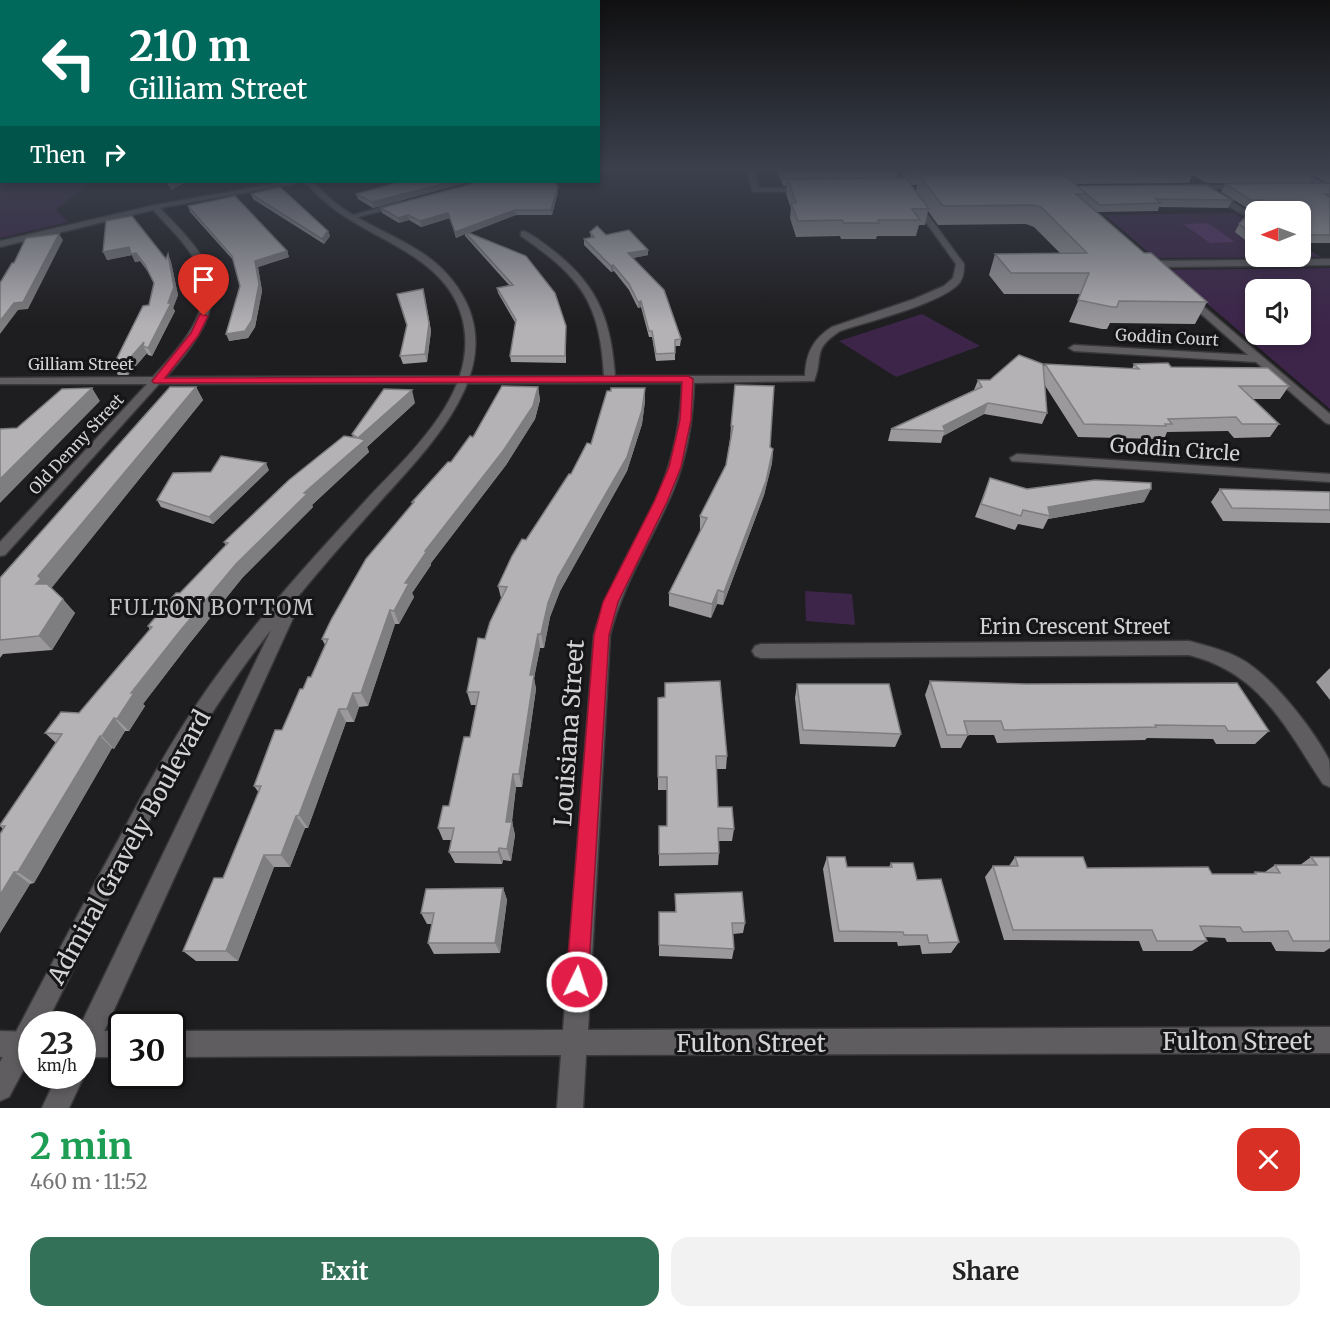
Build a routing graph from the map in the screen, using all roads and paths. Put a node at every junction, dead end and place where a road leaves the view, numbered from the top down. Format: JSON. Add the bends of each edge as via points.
{"nodes":[{"id":1,"x":89,"y":223,"type":"edge"},
{"id":2,"x":168,"y":223,"type":"edge"},
{"id":3,"x":361,"y":223,"type":"edge"},
{"id":4,"x":928,"y":223,"type":"edge"},
{"id":5,"x":524,"y":234,"type":"dead end"},
{"id":6,"x":0,"y":244,"type":"edge"},
{"id":7,"x":1140,"y":256,"type":"edge"},
{"id":8,"x":1330,"y":262,"type":"edge"},
{"id":9,"x":1149,"y":264,"type":"junction"},
{"id":10,"x":1158,"y":271,"type":"edge"},
{"id":11,"x":1175,"y":286,"type":"edge"},
{"id":12,"x":1074,"y":348,"type":"dead end"},
{"id":13,"x":1258,"y":359,"type":"junction"},
{"id":14,"x":688,"y":379,"type":"junction"},
{"id":15,"x":610,"y":380,"type":"junction"},
{"id":16,"x":0,"y":381,"type":"edge"},
{"id":17,"x":157,"y":381,"type":"junction"},
{"id":18,"x":464,"y":381,"type":"junction"},
{"id":19,"x":1330,"y":420,"type":"edge"},
{"id":20,"x":1017,"y":458,"type":"dead end"},
{"id":21,"x":1330,"y":478,"type":"edge"},
{"id":22,"x":0,"y":551,"type":"edge"},
{"id":23,"x":298,"y":588,"type":"junction"},
{"id":24,"x":761,"y":651,"type":"dead end"},
{"id":25,"x":1330,"y":778,"type":"edge"},
{"id":26,"x":38,"y":1011,"type":"edge"},
{"id":27,"x":96,"y":1020,"type":"edge"},
{"id":28,"x":1330,"y":1040,"type":"edge"},
{"id":29,"x":186,"y":1044,"type":"edge"},
{"id":30,"x":574,"y":1044,"type":"junction"},
{"id":31,"x":18,"y":1050,"type":"edge"},
{"id":32,"x":0,"y":1088,"type":"edge"},
{"id":33,"x":64,"y":1089,"type":"edge"},
{"id":34,"x":55,"y":1108,"type":"edge"},
{"id":35,"x":570,"y":1108,"type":"edge"}],
"edges":[{"from":1,"to":6,"type":"street"},
{"from":2,"to":17,"type":"street","name":"Old Denny Street","via":[[202,262],[209,301],[195,334]]},
{"from":3,"to":18,"type":"street","name":"Admiral Gravely Boulevard","via":[[427,261],[452,285],[462,301],[469,328]]},
{"from":4,"to":14,"type":"street","name":"Gilliam Street","via":[[960,264],[956,281],[932,295],[823,337],[811,359],[810,379]]},
{"from":5,"to":15,"type":"street","via":[[585,284],[604,324]]},
{"from":7,"to":9,"type":"street"},
{"from":8,"to":9,"type":"street"},
{"from":9,"to":10,"type":"street"},
{"from":11,"to":13,"type":"street"},
{"from":12,"to":13,"type":"street","name":"Goddin Court"},
{"from":13,"to":19,"type":"street"},
{"from":14,"to":15,"type":"street","name":"Gilliam Street"},
{"from":14,"to":30,"type":"street","name":"Louisiana Street","via":[[675,467],[611,602],[602,635]]},
{"from":15,"to":18,"type":"street","name":"Gilliam Street"},
{"from":16,"to":17,"type":"street","name":"Gilliam Street"},
{"from":17,"to":18,"type":"street","name":"Gilliam Street"},
{"from":17,"to":22,"type":"street","name":"Old Denny Street"},
{"from":18,"to":23,"type":"street","name":"Admiral Gravely Boulevard","via":[[419,452]]},
{"from":20,"to":21,"type":"street","name":"Goddin Circle"},
{"from":23,"to":26,"type":"street","name":"Admiral Gravely Boulevard","via":[[244,652],[166,771]]},
{"from":23,"to":27,"type":"street","name":"Admiral Gravely Boulevard"},
{"from":24,"to":25,"type":"street","name":"Erin Crescent Street","via":[[1208,651],[1235,662],[1265,685]]},
{"from":28,"to":30,"type":"street","name":"Fulton Street"},
{"from":29,"to":30,"type":"street","name":"Fulton Street"},
{"from":30,"to":35,"type":"street","name":"Louisiana Street"},
{"from":31,"to":32,"type":"street","name":"Admiral Gravely Boulevard"},
{"from":33,"to":34,"type":"street"}]}
